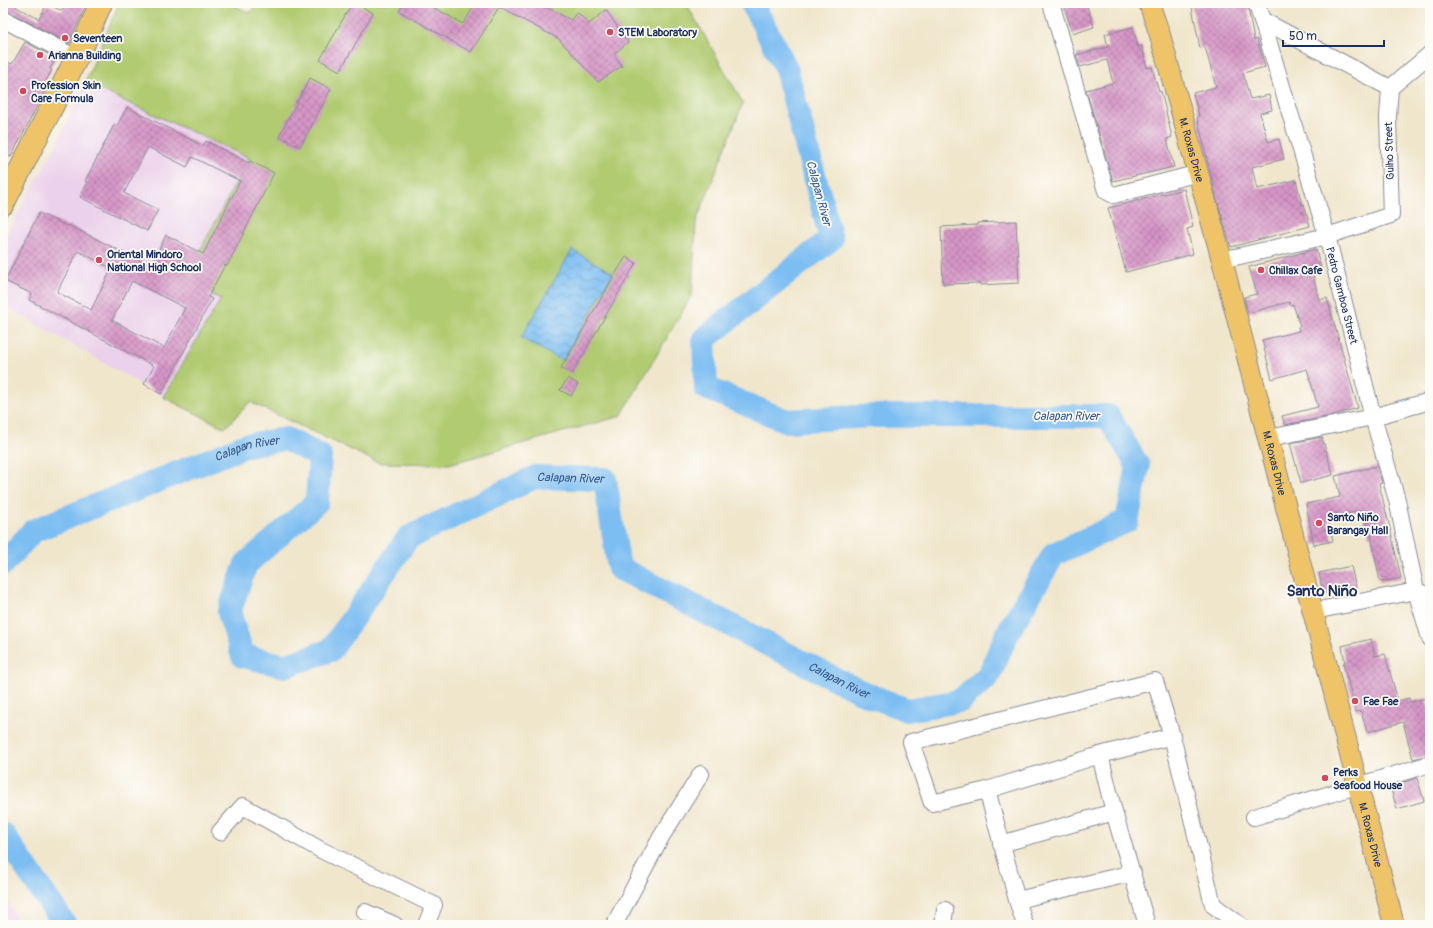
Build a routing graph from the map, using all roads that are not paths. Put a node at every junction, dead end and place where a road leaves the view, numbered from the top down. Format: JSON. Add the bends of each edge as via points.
{"nodes":[{"id":1,"x":101,"y":3,"type":"edge"},
{"id":2,"x":1050,"y":3,"type":"edge"},
{"id":3,"x":1149,"y":3,"type":"edge"},
{"id":4,"x":1256,"y":3,"type":"edge"},
{"id":5,"x":3,"y":19,"type":"edge"},
{"id":6,"x":1262,"y":20,"type":"junction"},
{"id":7,"x":1430,"y":54,"type":"edge"},
{"id":8,"x":76,"y":58,"type":"junction"},
{"id":9,"x":1390,"y":88,"type":"junction"},
{"id":10,"x":1199,"y":173,"type":"junction"},
{"id":11,"x":3,"y":204,"type":"edge"},
{"id":12,"x":1327,"y":236,"type":"junction"},
{"id":13,"x":1222,"y":260,"type":"junction"},
{"id":14,"x":1430,"y":401,"type":"edge"},
{"id":15,"x":1373,"y":417,"type":"junction"},
{"id":16,"x":1269,"y":438,"type":"junction"},
{"id":17,"x":1423,"y":594,"type":"edge"},
{"id":18,"x":1314,"y":611,"type":"junction"},
{"id":19,"x":1430,"y":638,"type":"edge"},
{"id":20,"x":1172,"y":736,"type":"junction"},
{"id":21,"x":1100,"y":755,"type":"junction"},
{"id":22,"x":1430,"y":764,"type":"edge"},
{"id":23,"x":701,"y":774,"type":"dead end"},
{"id":24,"x":1359,"y":785,"type":"junction"},
{"id":25,"x":988,"y":790,"type":"junction"},
{"id":26,"x":1114,"y":812,"type":"junction"},
{"id":27,"x":1254,"y":817,"type":"dead end"},
{"id":28,"x":220,"y":832,"type":"dead end"},
{"id":29,"x":1002,"y":844,"type":"junction"},
{"id":30,"x":1133,"y":873,"type":"junction"},
{"id":31,"x":1017,"y":900,"type":"junction"},
{"id":32,"x":365,"y":912,"type":"dead end"},
{"id":33,"x":395,"y":925,"type":"edge"},
{"id":34,"x":426,"y":925,"type":"edge"},
{"id":35,"x":614,"y":925,"type":"edge"},
{"id":36,"x":1025,"y":925,"type":"edge"},
{"id":37,"x":1147,"y":925,"type":"edge"},
{"id":38,"x":1240,"y":925,"type":"edge"},
{"id":39,"x":1394,"y":925,"type":"edge"}],
"edges":[{"from":1,"to":8,"type":"highway"},
{"from":2,"to":10,"type":"street","via":[[1106,191],[1114,195]]},
{"from":3,"to":10,"type":"main road","name":"M. Roxas Drive"},
{"from":4,"to":6,"type":"street","name":"Pedro Gamboa Street"},
{"from":5,"to":8,"type":"street"},
{"from":6,"to":9,"type":"street"},
{"from":6,"to":12,"type":"street","name":"Pedro Gamboa Street"},
{"from":7,"to":9,"type":"street"},
{"from":8,"to":11,"type":"highway"},
{"from":9,"to":12,"type":"street","name":"Guiho Street","via":[[1388,117],[1391,215]]},
{"from":10,"to":13,"type":"main road","name":"M. Roxas Drive"},
{"from":12,"to":13,"type":"street"},
{"from":12,"to":15,"type":"street","name":"Pedro Gamboa Street"},
{"from":13,"to":16,"type":"main road","name":"M. Roxas Drive"},
{"from":14,"to":15,"type":"street"},
{"from":15,"to":16,"type":"street"},
{"from":15,"to":17,"type":"street","name":"Pedro Gamboa Street"},
{"from":16,"to":18,"type":"main road","name":"M. Roxas Drive"},
{"from":17,"to":18,"type":"street"},
{"from":17,"to":19,"type":"street","name":"Pedro Gamboa Street"},
{"from":18,"to":24,"type":"main road","name":"M. Roxas Drive"},
{"from":20,"to":21,"type":"street"},
{"from":20,"to":25,"type":"street","via":[[1155,681],[911,742],[932,803]]},
{"from":20,"to":38,"type":"street","via":[[1213,905]]},
{"from":21,"to":25,"type":"street"},
{"from":21,"to":26,"type":"street"},
{"from":22,"to":24,"type":"street"},
{"from":23,"to":35,"type":"street","via":[[660,837]]},
{"from":24,"to":27,"type":"street"},
{"from":24,"to":39,"type":"main road","name":"M. Roxas Drive"},
{"from":25,"to":29,"type":"street"},
{"from":26,"to":29,"type":"street"},
{"from":26,"to":30,"type":"street"},
{"from":28,"to":34,"type":"street","via":[[243,806],[321,850],[434,905]]},
{"from":29,"to":31,"type":"street"},
{"from":30,"to":31,"type":"street"},
{"from":30,"to":37,"type":"street"},
{"from":31,"to":36,"type":"street"},
{"from":32,"to":33,"type":"street"}]}
